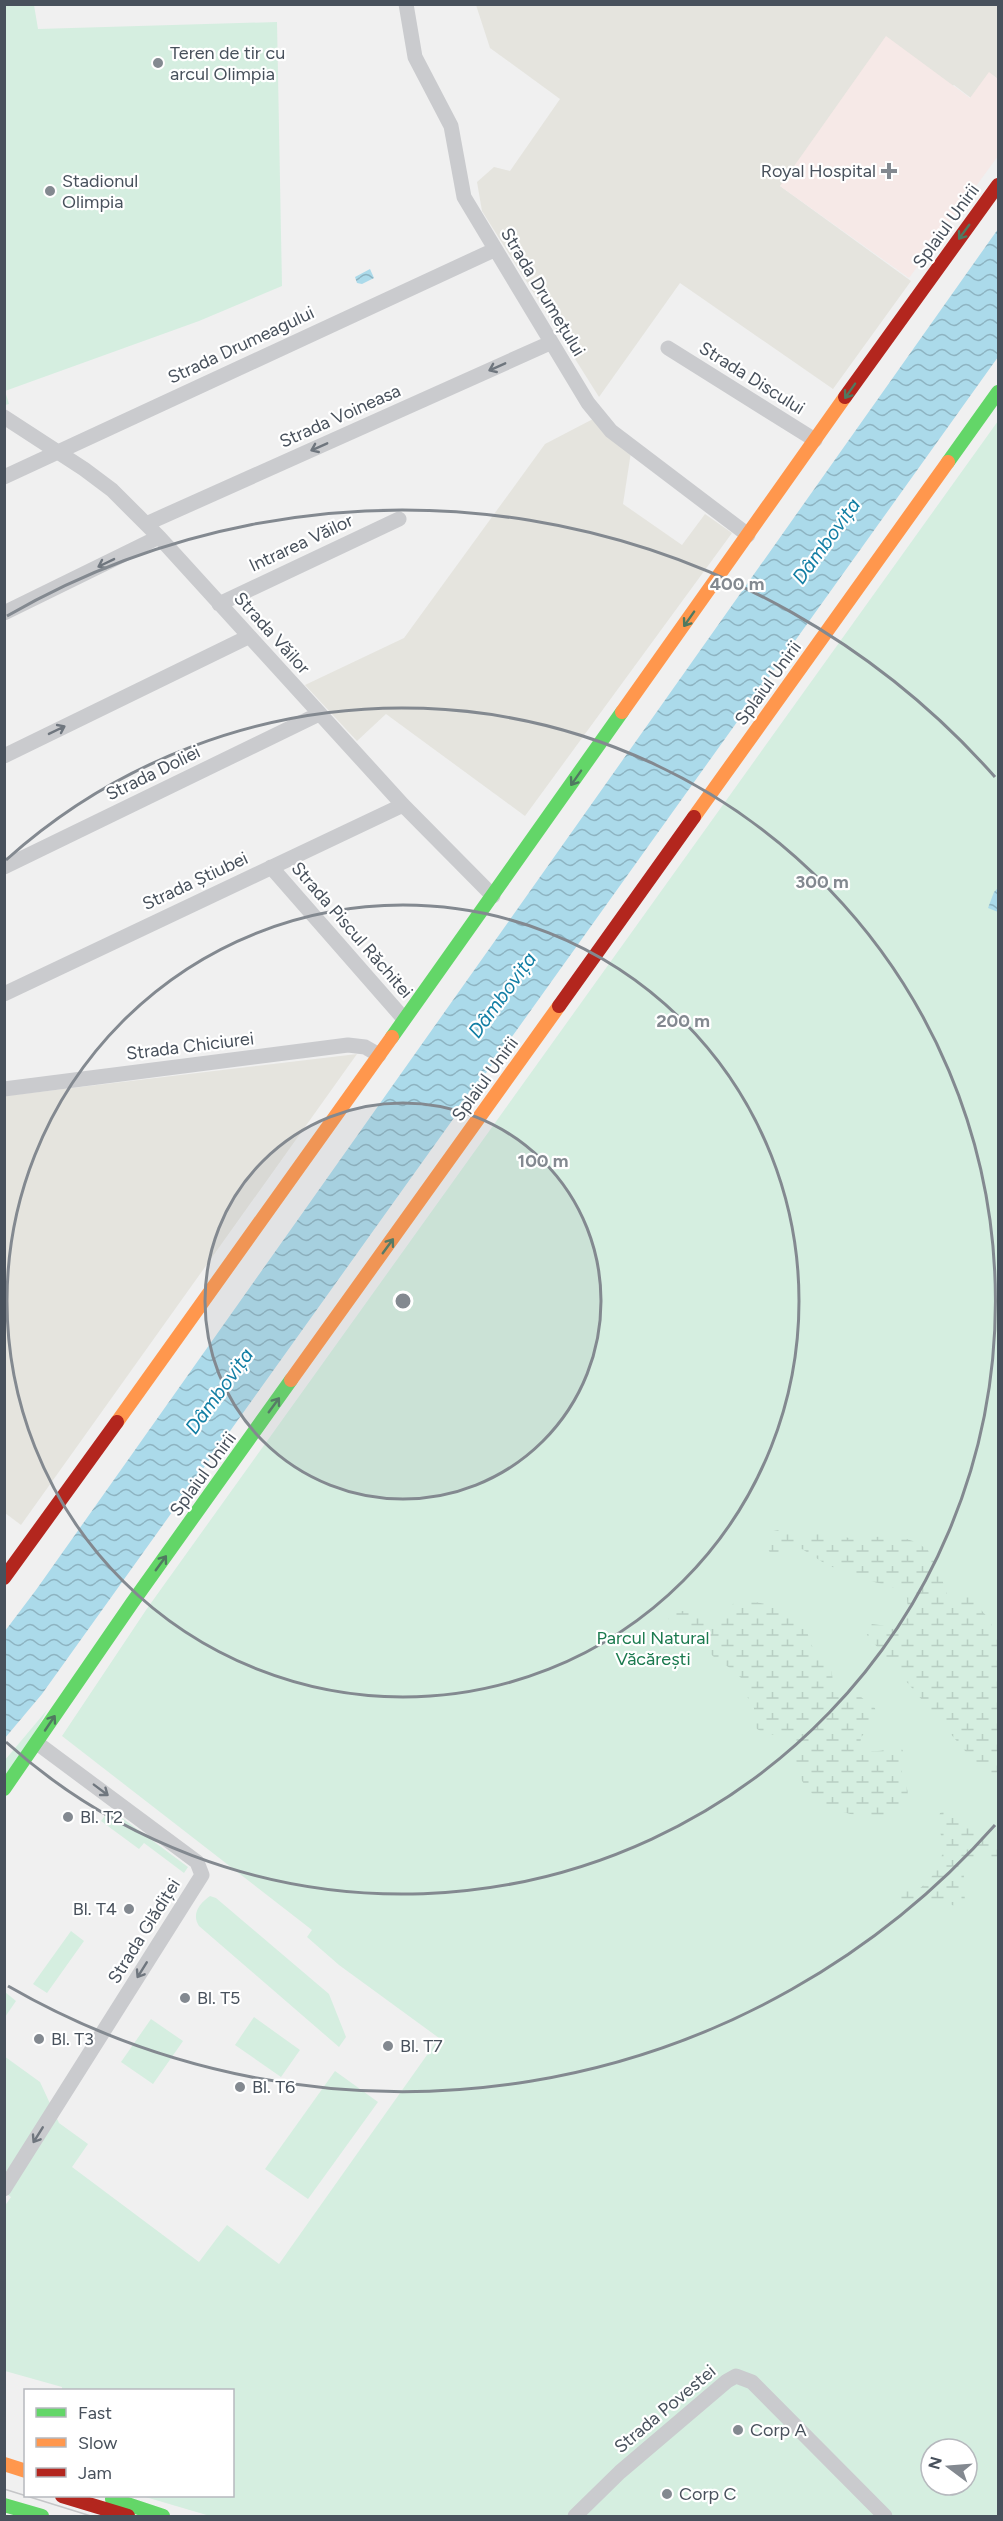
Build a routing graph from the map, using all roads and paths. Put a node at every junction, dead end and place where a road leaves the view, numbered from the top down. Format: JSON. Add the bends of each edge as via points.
{"nodes":[{"id":1,"x":406,"y":4,"type":"edge"},
{"id":2,"x":999,"y":185,"type":"edge"},
{"id":3,"x":494,"y":250,"type":"junction"},
{"id":4,"x":550,"y":343,"type":"junction"},
{"id":5,"x":669,"y":348,"type":"dead end"},
{"id":6,"x":999,"y":392,"type":"edge"},
{"id":7,"x":4,"y":417,"type":"edge"},
{"id":8,"x":815,"y":441,"type":"junction"},
{"id":9,"x":57,"y":452,"type":"junction"},
{"id":10,"x":4,"y":477,"type":"edge"},
{"id":11,"x":399,"y":519,"type":"dead end"},
{"id":12,"x":146,"y":524,"type":"junction"},
{"id":13,"x":748,"y":535,"type":"junction"},
{"id":14,"x":159,"y":537,"type":"junction"},
{"id":15,"x":219,"y":603,"type":"junction"},
{"id":16,"x":4,"y":614,"type":"edge"},
{"id":17,"x":248,"y":637,"type":"junction"},
{"id":18,"x":319,"y":714,"type":"junction"},
{"id":19,"x":4,"y":756,"type":"edge"},
{"id":20,"x":403,"y":804,"type":"junction"},
{"id":21,"x":4,"y":867,"type":"edge"},
{"id":22,"x":272,"y":867,"type":"junction"},
{"id":23,"x":493,"y":896,"type":"junction"},
{"id":24,"x":4,"y":994,"type":"edge"},
{"id":25,"x":404,"y":1019,"type":"junction"},
{"id":26,"x":379,"y":1055,"type":"junction"},
{"id":27,"x":4,"y":1089,"type":"edge"},
{"id":28,"x":4,"y":1578,"type":"edge"},
{"id":29,"x":37,"y":1743,"type":"junction"},
{"id":30,"x":4,"y":1789,"type":"edge"},
{"id":31,"x":4,"y":2189,"type":"edge"},
{"id":32,"x":4,"y":2464,"type":"edge"},
{"id":33,"x":24,"y":2470,"type":"edge"},
{"id":34,"x":4,"y":2477,"type":"edge"},
{"id":35,"x":24,"y":2483,"type":"edge"},
{"id":36,"x":65,"y":2497,"type":"edge"},
{"id":37,"x":103,"y":2497,"type":"edge"},
{"id":38,"x":4,"y":2505,"type":"edge"},
{"id":39,"x":42,"y":2517,"type":"edge"},
{"id":40,"x":128,"y":2517,"type":"edge"},
{"id":41,"x":163,"y":2517,"type":"edge"},
{"id":42,"x":575,"y":2517,"type":"edge"},
{"id":43,"x":885,"y":2517,"type":"edge"}],
"edges":[{"from":1,"to":3,"type":"street","name":"Strada Drumețului","via":[[418,66],[451,126],[464,197]]},
{"from":2,"to":8,"type":"main road","name":"Splaiul Unirii","one_way":true},
{"from":3,"to":4,"type":"street","name":"Strada Drumețului"},
{"from":3,"to":9,"type":"street","name":"Strada Drumeagului"},
{"from":4,"to":12,"type":"street","name":"Strada Voineasa","one_way":true},
{"from":4,"to":13,"type":"street","name":"Strada Drumețului","via":[[594,412],[611,431]]},
{"from":5,"to":8,"type":"street","name":"Strada Discului"},
{"from":29,"to":6,"type":"main road","name":"Splaiul Unirii","one_way":true,"via":[[139,1593]]},
{"from":7,"to":9,"type":"street","name":"Strada Văilor"},
{"from":8,"to":13,"type":"main road","name":"Splaiul Unirii"},
{"from":9,"to":10,"type":"street","name":"Strada Drumeagului"},
{"from":9,"to":12,"type":"street","name":"Strada Văilor","via":[[112,490]]},
{"from":11,"to":15,"type":"street","name":"Intrarea Văilor"},
{"from":12,"to":14,"type":"street","name":"Strada Văilor"},
{"from":13,"to":23,"type":"main road","name":"Splaiul Unirii","one_way":true},
{"from":14,"to":15,"type":"street","name":"Strada Văilor"},
{"from":14,"to":16,"type":"street","one_way":true},
{"from":15,"to":17,"type":"street","name":"Strada Văilor"},
{"from":17,"to":18,"type":"street","name":"Strada Văilor"},
{"from":19,"to":17,"type":"street","one_way":true},
{"from":18,"to":20,"type":"street","name":"Strada Văilor"},
{"from":18,"to":21,"type":"street","name":"Strada Doliei"},
{"from":20,"to":22,"type":"street","name":"Strada Știubei"},
{"from":20,"to":23,"type":"street","name":"Strada Văilor"},
{"from":22,"to":24,"type":"street","name":"Strada Știubei"},
{"from":22,"to":25,"type":"street","name":"Strada Piscul Răchitei"},
{"from":23,"to":25,"type":"main road","name":"Splaiul Unirii"},
{"from":25,"to":26,"type":"main road","name":"Splaiul Unirii"},
{"from":26,"to":27,"type":"street","name":"Strada Chiciurei","via":[[365,1047],[348,1045]]},
{"from":26,"to":28,"type":"main road","name":"Splaiul Unirii"},
{"from":29,"to":30,"type":"main road","name":"Splaiul Unirii"},
{"from":29,"to":31,"type":"street","name":"Strada Glădiței","one_way":true,"via":[[196,1862],[202,1875]]},
{"from":32,"to":33,"type":"main road"},
{"from":34,"to":35,"type":"main road"},
{"from":36,"to":40,"type":"main road"},
{"from":37,"to":41,"type":"main road"},
{"from":38,"to":39,"type":"main road"},
{"from":42,"to":43,"type":"street","name":"Strada Povestei","via":[[620,2472],[736,2376],[752,2382]]}]}
